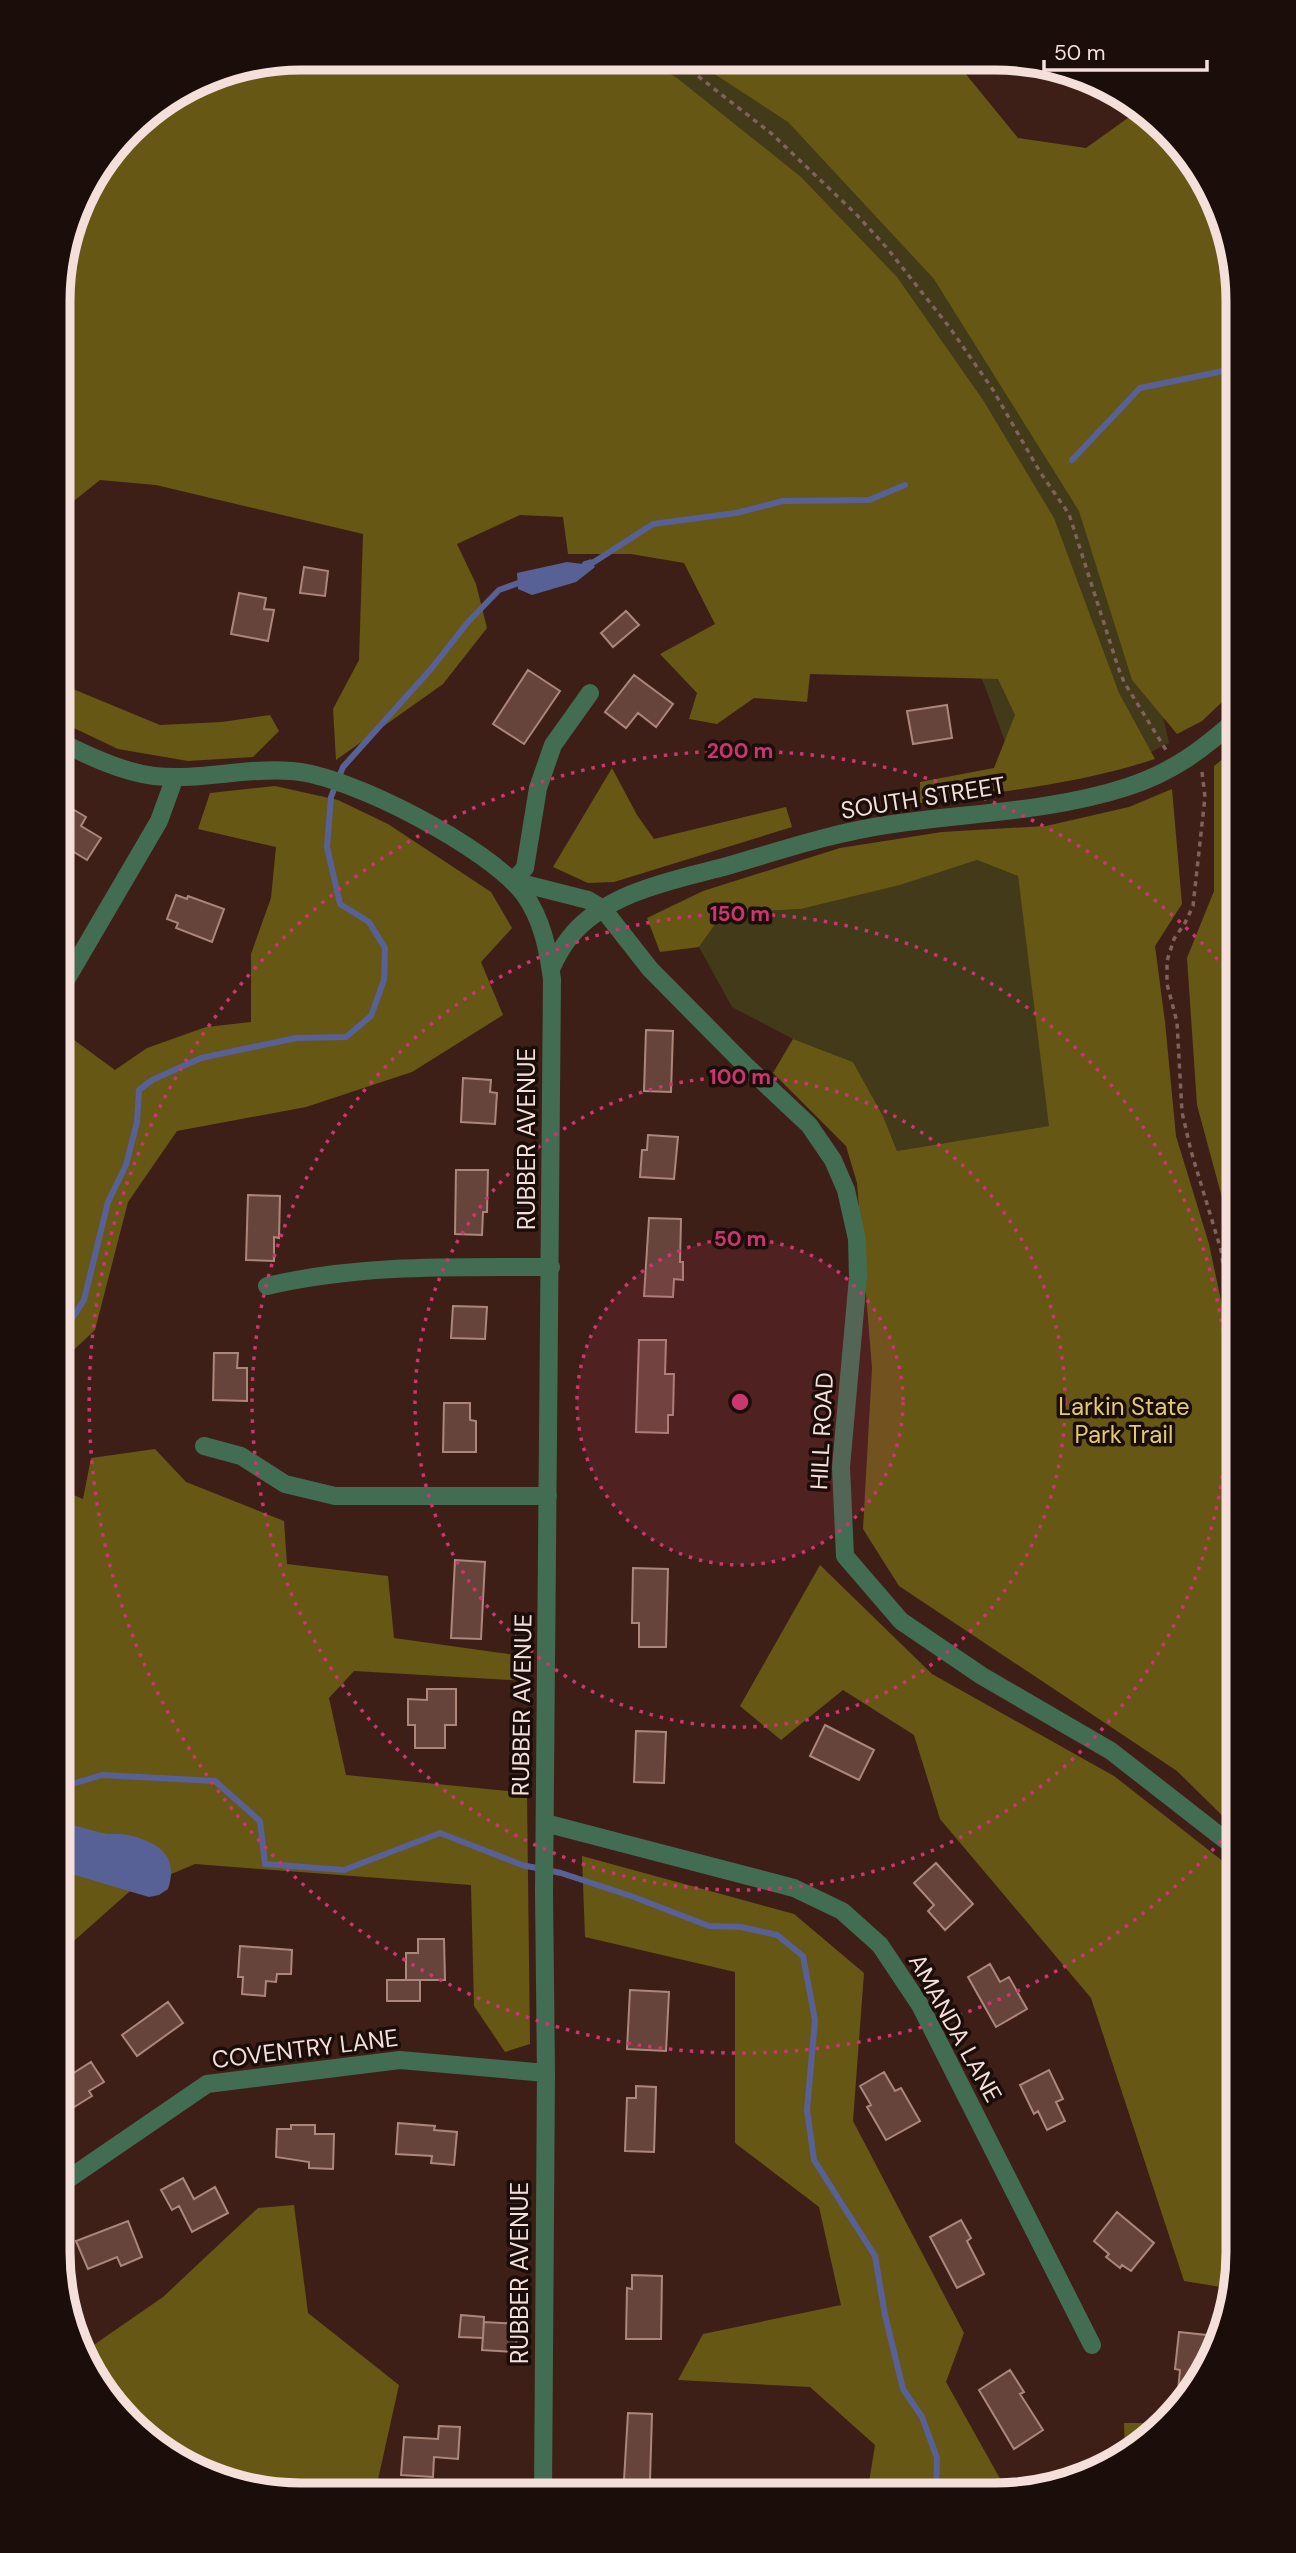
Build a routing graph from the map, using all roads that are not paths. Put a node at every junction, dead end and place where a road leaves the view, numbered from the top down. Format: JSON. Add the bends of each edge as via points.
{"nodes":[{"id":1,"x":590,"y":694,"type":"dead end"},
{"id":2,"x":1226,"y":728,"type":"edge"},
{"id":3,"x":70,"y":746,"type":"edge"},
{"id":4,"x":175,"y":777,"type":"junction"},
{"id":5,"x":513,"y":881,"type":"junction"},
{"id":6,"x":603,"y":909,"type":"junction"},
{"id":7,"x":551,"y":969,"type":"junction"},
{"id":8,"x":70,"y":973,"type":"edge"},
{"id":9,"x":551,"y":1267,"type":"junction"},
{"id":10,"x":267,"y":1286,"type":"dead end"},
{"id":11,"x":204,"y":1446,"type":"dead end"},
{"id":12,"x":548,"y":1496,"type":"junction"},
{"id":13,"x":545,"y":1823,"type":"junction"},
{"id":14,"x":1226,"y":1841,"type":"edge"},
{"id":15,"x":546,"y":2073,"type":"junction"},
{"id":16,"x":70,"y":2178,"type":"edge"},
{"id":17,"x":1092,"y":2345,"type":"dead end"},
{"id":18,"x":543,"y":2483,"type":"edge"}],
"edges":[{"from":1,"to":5,"type":"street","via":[[553,745],[538,788],[525,868]]},
{"from":2,"to":6,"type":"street","name":"SOUTH STREET","via":[[1174,768],[1128,787],[1062,803],[853,831],[647,889]]},
{"from":3,"to":4,"type":"street","via":[[143,774]]},
{"from":4,"to":5,"type":"street","via":[[279,770],[328,778],[449,836]]},
{"from":4,"to":8,"type":"street","via":[[159,821]]},
{"from":5,"to":6,"type":"street","via":[[588,900]]},
{"from":5,"to":7,"type":"street","name":"RUBBER AVENUE","via":[[538,919]]},
{"from":6,"to":7,"type":"street","name":"SOUTH STREET","via":[[571,935]]},
{"from":6,"to":14,"type":"street","name":"HILL ROAD","via":[[684,1005],[809,1125],[833,1160],[846,1190],[857,1239],[858,1278],[841,1467],[845,1556],[901,1621],[982,1676],[1111,1751]]},
{"from":7,"to":9,"type":"street","name":"RUBBER AVENUE"},
{"from":9,"to":10,"type":"street","via":[[359,1271]]},
{"from":9,"to":12,"type":"street","name":"RUBBER AVENUE"},
{"from":11,"to":12,"type":"street","via":[[241,1456],[285,1484],[335,1496]]},
{"from":12,"to":13,"type":"street","name":"RUBBER AVENUE"},
{"from":13,"to":15,"type":"street","name":"RUBBER AVENUE"},
{"from":13,"to":17,"type":"street","name":"AMANDA LANE","via":[[794,1888],[842,1911],[880,1945],[920,2005]]},
{"from":15,"to":16,"type":"street","name":"COVENTRY LANE","via":[[400,2060],[207,2084]]},
{"from":15,"to":18,"type":"street","name":"RUBBER AVENUE"}]}
